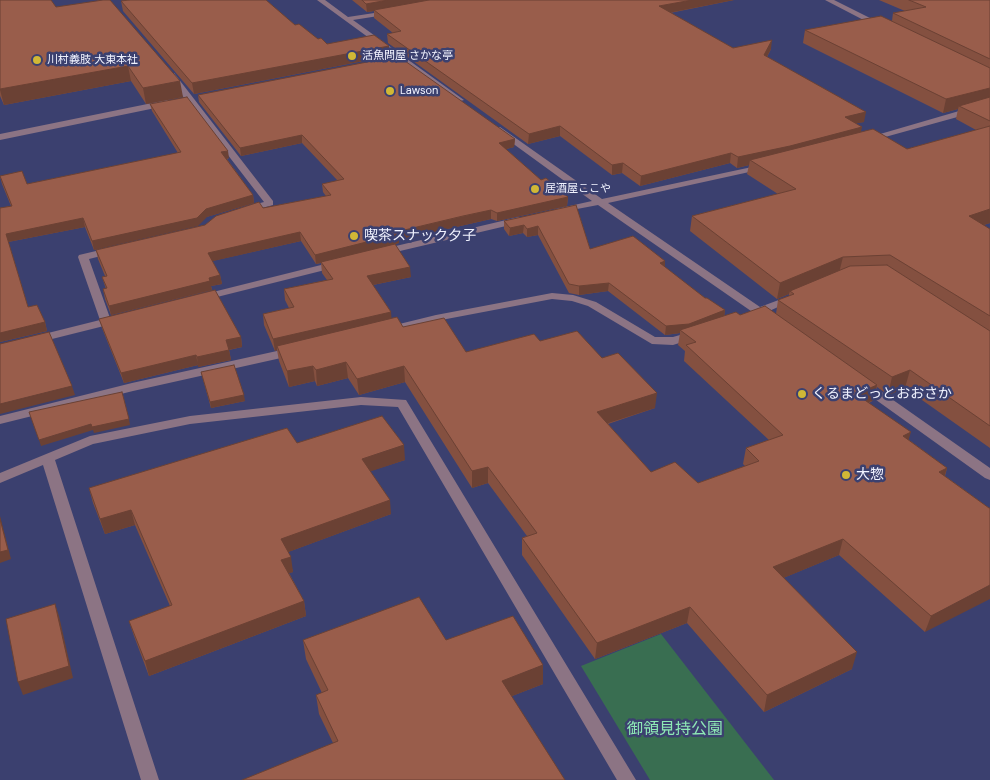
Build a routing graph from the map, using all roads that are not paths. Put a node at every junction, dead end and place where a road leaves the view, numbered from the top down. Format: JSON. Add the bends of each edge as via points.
{"nodes":[{"id":1,"x":320,"y":0,"type":"edge"},
{"id":2,"x":828,"y":0,"type":"edge"},
{"id":3,"x":395,"y":11,"type":"edge"},
{"id":4,"x":347,"y":19,"type":"junction"},
{"id":5,"x":888,"y":29,"type":"edge"},
{"id":6,"x":165,"y":68,"type":"edge"},
{"id":7,"x":195,"y":97,"type":"junction"},
{"id":8,"x":990,"y":105,"type":"edge"},
{"id":9,"x":468,"y":106,"type":"edge"},
{"id":10,"x":492,"y":124,"type":"edge"},
{"id":11,"x":0,"y":137,"type":"edge"},
{"id":12,"x":861,"y":141,"type":"edge"},
{"id":13,"x":772,"y":164,"type":"edge"},
{"id":14,"x":600,"y":202,"type":"junction"},
{"id":15,"x":237,"y":213,"type":"edge"},
{"id":16,"x":553,"y":213,"type":"edge"},
{"id":17,"x":534,"y":217,"type":"edge"},
{"id":18,"x":120,"y":249,"type":"edge"},
{"id":19,"x":376,"y":254,"type":"edge"},
{"id":20,"x":347,"y":261,"type":"edge"},
{"id":21,"x":802,"y":294,"type":"edge"},
{"id":22,"x":193,"y":300,"type":"edge"},
{"id":23,"x":760,"y":312,"type":"junction"},
{"id":24,"x":125,"y":317,"type":"edge"},
{"id":25,"x":743,"y":318,"type":"edge"},
{"id":26,"x":106,"y":322,"type":"junction"},
{"id":27,"x":776,"y":323,"type":"edge"},
{"id":28,"x":709,"y":330,"type":"edge"},
{"id":29,"x":379,"y":332,"type":"edge"},
{"id":30,"x":29,"y":341,"type":"edge"},
{"id":31,"x":303,"y":350,"type":"edge"},
{"id":32,"x":855,"y":379,"type":"edge"},
{"id":33,"x":0,"y":420,"type":"edge"},
{"id":34,"x":47,"y":457,"type":"junction"},
{"id":35,"x":990,"y":475,"type":"edge"},
{"id":36,"x":0,"y":478,"type":"edge"},
{"id":37,"x":150,"y":780,"type":"edge"},
{"id":38,"x":627,"y":780,"type":"edge"}],
"edges":[{"from":1,"to":4,"type":"street"},
{"from":2,"to":5,"type":"street"},
{"from":3,"to":4,"type":"street"},
{"from":4,"to":9,"type":"street","via":[[396,58]]},
{"from":6,"to":7,"type":"street"},
{"from":7,"to":11,"type":"street"},
{"from":7,"to":15,"type":"street","via":[[270,203]]},
{"from":8,"to":12,"type":"street"},
{"from":10,"to":14,"type":"street"},
{"from":13,"to":14,"type":"street"},
{"from":14,"to":16,"type":"street"},
{"from":14,"to":23,"type":"street"},
{"from":17,"to":19,"type":"street"},
{"from":18,"to":26,"type":"street","via":[[83,257]]},
{"from":20,"to":22,"type":"street"},
{"from":21,"to":23,"type":"street"},
{"from":23,"to":25,"type":"street"},
{"from":23,"to":27,"type":"street"},
{"from":24,"to":26,"type":"street"},
{"from":26,"to":30,"type":"street"},
{"from":28,"to":29,"type":"street","via":[[673,341],[652,340],[592,304],[552,296]]},
{"from":31,"to":33,"type":"street"},
{"from":32,"to":35,"type":"street"},
{"from":34,"to":36,"type":"street"},
{"from":34,"to":37,"type":"street"},
{"from":34,"to":38,"type":"street","via":[[90,440],[190,420],[361,401],[402,403]]}]}
